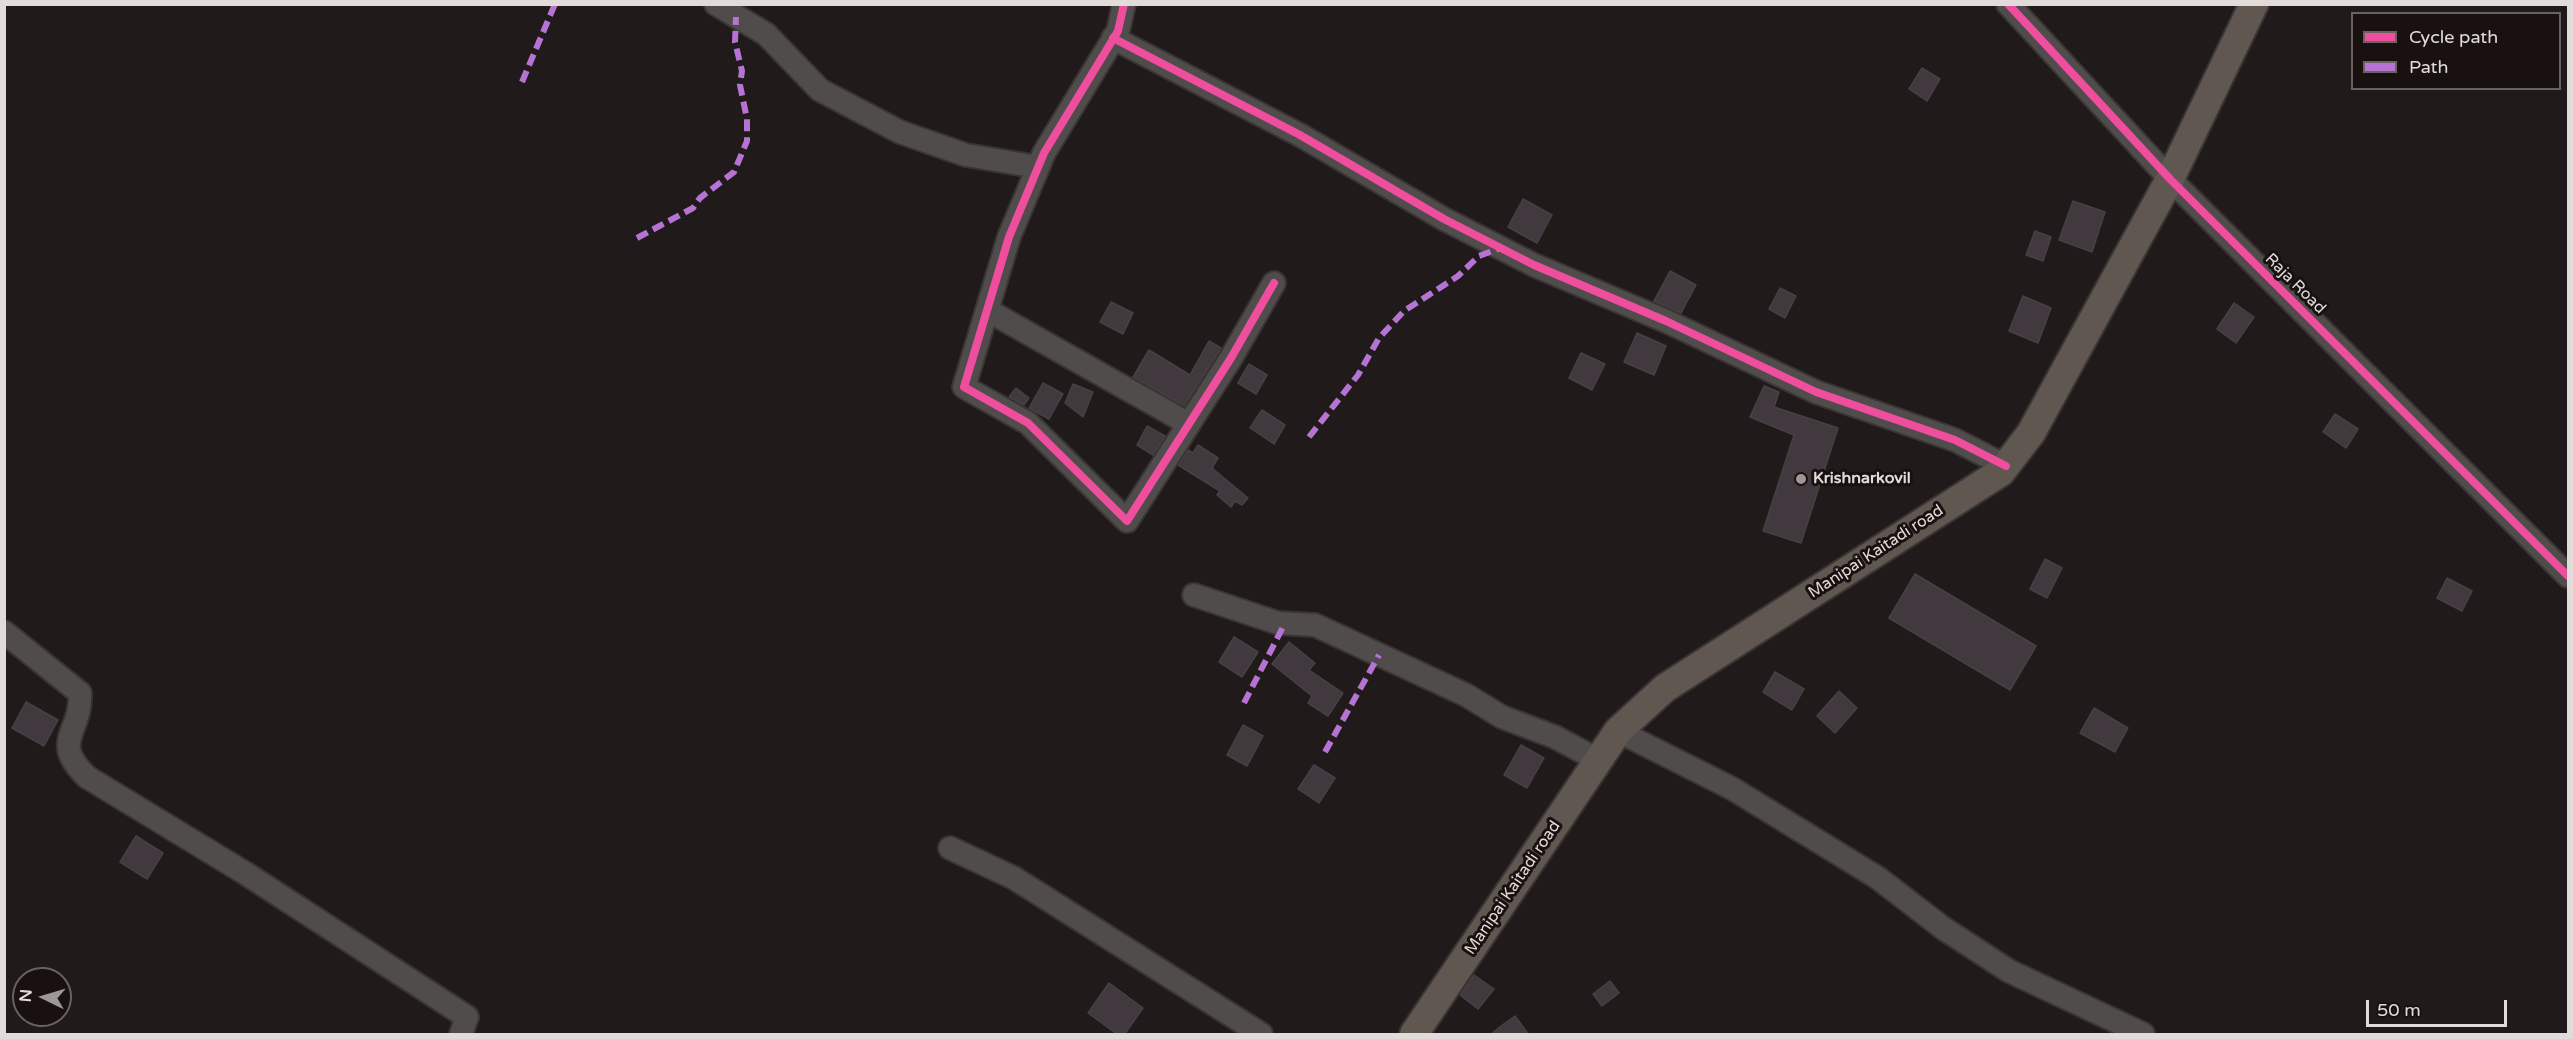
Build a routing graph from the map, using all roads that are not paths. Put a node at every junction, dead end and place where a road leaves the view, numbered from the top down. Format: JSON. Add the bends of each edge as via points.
{"nodes":[{"id":1,"x":716,"y":4,"type":"edge"},
{"id":2,"x":1124,"y":4,"type":"edge"},
{"id":3,"x":2008,"y":4,"type":"edge"},
{"id":4,"x":2254,"y":4,"type":"edge"},
{"id":5,"x":1113,"y":38,"type":"junction"},
{"id":6,"x":1038,"y":167,"type":"junction"},
{"id":7,"x":2170,"y":179,"type":"junction"},
{"id":8,"x":1274,"y":283,"type":"dead end"},
{"id":9,"x":987,"y":310,"type":"junction"},
{"id":10,"x":1189,"y":424,"type":"junction"},
{"id":11,"x":2006,"y":466,"type":"junction"},
{"id":12,"x":2568,"y":576,"type":"edge"},
{"id":13,"x":1194,"y":596,"type":"dead end"},
{"id":14,"x":4,"y":632,"type":"edge"},
{"id":15,"x":1618,"y":731,"type":"junction"},
{"id":16,"x":1598,"y":760,"type":"junction"},
{"id":17,"x":950,"y":848,"type":"dead end"},
{"id":18,"x":461,"y":1035,"type":"edge"},
{"id":19,"x":1261,"y":1035,"type":"edge"},
{"id":20,"x":1414,"y":1035,"type":"edge"},
{"id":21,"x":2143,"y":1035,"type":"edge"}],
"edges":[{"from":1,"to":6,"type":"street","via":[[766,34],[820,90],[900,132],[966,155]]},
{"from":2,"to":5,"type":"street"},
{"from":3,"to":7,"type":"street","name":"Raja Road"},
{"from":4,"to":7,"type":"main road","name":"Manipai Kaitadi road"},
{"from":5,"to":6,"type":"street"},
{"from":5,"to":11,"type":"street","via":[[1300,135],[1444,219],[1534,265],[1666,321],[1816,392],[1955,440]]},
{"from":6,"to":9,"type":"street","via":[[1009,237]]},
{"from":7,"to":11,"type":"main road","name":"Manipai Kaitadi road","via":[[2031,433]]},
{"from":7,"to":12,"type":"street","name":"Raja Road"},
{"from":8,"to":10,"type":"street"},
{"from":9,"to":10,"type":"street"},
{"from":9,"to":10,"type":"street","via":[[964,387],[1028,423],[1127,521]]},
{"from":11,"to":15,"type":"main road","name":"Manipai Kaitadi road","via":[[1665,688]]},
{"from":13,"to":16,"type":"street","via":[[1278,623],[1315,625]]},
{"from":14,"to":18,"type":"street","via":[[80,693],[81,707],[67,749],[74,764],[87,777],[245,873],[467,1017]]},
{"from":15,"to":16,"type":"main road","name":"Manipai Kaitadi road"},
{"from":15,"to":21,"type":"street","via":[[1733,789],[1878,878],[2009,972]]},
{"from":16,"to":20,"type":"main road","name":"Manipai Kaitadi road"},
{"from":17,"to":19,"type":"street","via":[[1014,878]]}]}
